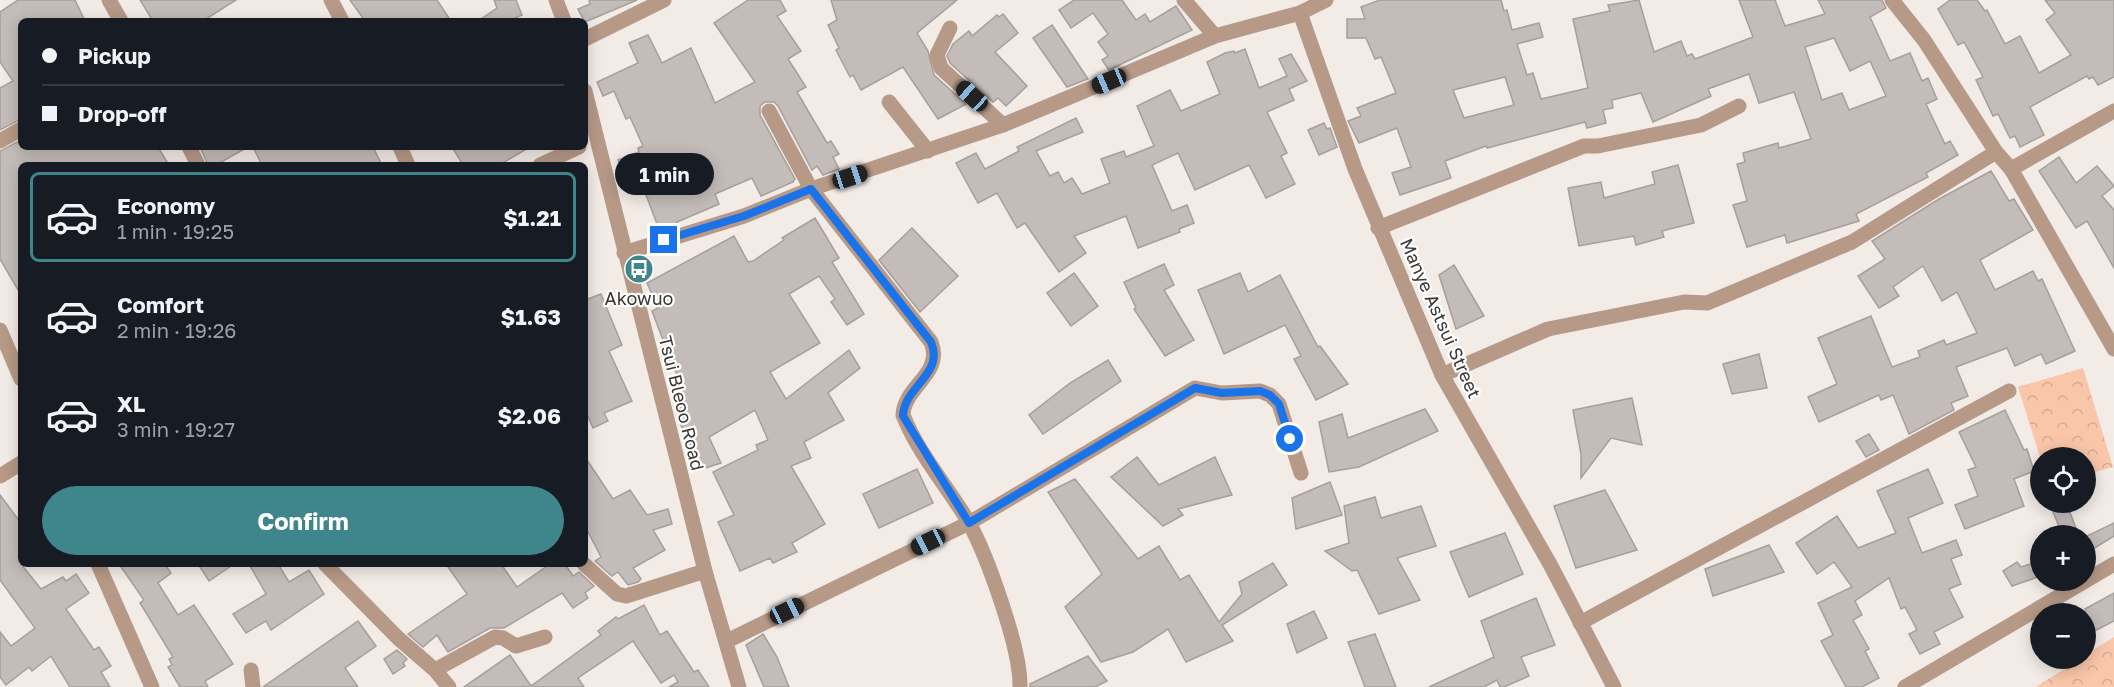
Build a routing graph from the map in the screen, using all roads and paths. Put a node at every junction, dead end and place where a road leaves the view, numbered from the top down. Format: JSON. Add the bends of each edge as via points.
{"nodes":[{"id":1,"x":109,"y":0,"type":"edge"},
{"id":2,"x":331,"y":0,"type":"edge"},
{"id":3,"x":556,"y":0,"type":"edge"},
{"id":4,"x":664,"y":0,"type":"edge"},
{"id":5,"x":1326,"y":0,"type":"edge"},
{"id":6,"x":1892,"y":0,"type":"edge"},
{"id":7,"x":1187,"y":1,"type":"edge"},
{"id":8,"x":1300,"y":13,"type":"junction"},
{"id":9,"x":119,"y":18,"type":"edge"},
{"id":10,"x":340,"y":18,"type":"edge"},
{"id":11,"x":563,"y":18,"type":"edge"},
{"id":12,"x":950,"y":27,"type":"dead end"},
{"id":13,"x":1215,"y":36,"type":"junction"},
{"id":14,"x":588,"y":38,"type":"edge"},
{"id":15,"x":889,"y":102,"type":"dead end"},
{"id":16,"x":1740,"y":105,"type":"dead end"},
{"id":17,"x":769,"y":111,"type":"dead end"},
{"id":18,"x":2114,"y":111,"type":"edge"},
{"id":19,"x":588,"y":116,"type":"edge"},
{"id":20,"x":1003,"y":125,"type":"junction"},
{"id":21,"x":18,"y":131,"type":"edge"},
{"id":22,"x":0,"y":141,"type":"edge"},
{"id":23,"x":591,"y":142,"type":"edge"},
{"id":24,"x":572,"y":150,"type":"edge"},
{"id":25,"x":928,"y":151,"type":"junction"},
{"id":26,"x":1996,"y":152,"type":"junction"},
{"id":27,"x":546,"y":162,"type":"edge"},
{"id":28,"x":2011,"y":169,"type":"junction"},
{"id":29,"x":811,"y":189,"type":"junction"},
{"id":30,"x":1378,"y":228,"type":"junction"},
{"id":31,"x":624,"y":253,"type":"junction"},
{"id":32,"x":0,"y":330,"type":"edge"},
{"id":33,"x":2114,"y":349,"type":"edge"},
{"id":34,"x":18,"y":372,"type":"edge"},
{"id":35,"x":1442,"y":375,"type":"junction"},
{"id":36,"x":2009,"y":391,"type":"dead end"},
{"id":37,"x":18,"y":465,"type":"edge"},
{"id":38,"x":1301,"y":473,"type":"dead end"},
{"id":39,"x":0,"y":476,"type":"edge"},
{"id":40,"x":969,"y":523,"type":"junction"},
{"id":41,"x":2114,"y":564,"type":"edge"},
{"id":42,"x":99,"y":567,"type":"edge"},
{"id":43,"x":328,"y":567,"type":"edge"},
{"id":44,"x":587,"y":567,"type":"edge"},
{"id":45,"x":705,"y":571,"type":"junction"},
{"id":46,"x":1580,"y":623,"type":"junction"},
{"id":47,"x":545,"y":637,"type":"dead end"},
{"id":48,"x":727,"y":641,"type":"junction"},
{"id":49,"x":251,"y":670,"type":"dead end"},
{"id":50,"x":435,"y":670,"type":"junction"},
{"id":51,"x":149,"y":686,"type":"edge"},
{"id":52,"x":253,"y":687,"type":"edge"},
{"id":53,"x":449,"y":687,"type":"edge"},
{"id":54,"x":739,"y":687,"type":"edge"},
{"id":55,"x":1020,"y":687,"type":"edge"},
{"id":56,"x":1614,"y":687,"type":"edge"},
{"id":57,"x":1905,"y":687,"type":"edge"}],
"edges":[{"from":1,"to":9,"type":"street"},
{"from":2,"to":10,"type":"street"},
{"from":3,"to":11,"type":"street"},
{"from":4,"to":14,"type":"street"},
{"from":5,"to":8,"type":"street"},
{"from":6,"to":26,"type":"street","via":[[1924,40]]},
{"from":7,"to":13,"type":"street"},
{"from":8,"to":13,"type":"street"},
{"from":8,"to":30,"type":"street","name":"Manye Astsui Street"},
{"from":12,"to":20,"type":"street","via":[[937,55],[941,68]]},
{"from":13,"to":20,"type":"street"},
{"from":15,"to":25,"type":"street"},
{"from":16,"to":30,"type":"street","via":[[1701,125],[1667,134],[1584,146]]},
{"from":17,"to":29,"type":"street"},
{"from":18,"to":28,"type":"street"},
{"from":19,"to":23,"type":"street","name":"Tsui Bleoo Road"},
{"from":20,"to":25,"type":"street"},
{"from":21,"to":22,"type":"street"},
{"from":23,"to":31,"type":"street","name":"Tsui Bleoo Road"},
{"from":24,"to":27,"type":"street"},
{"from":25,"to":29,"type":"street"},
{"from":26,"to":28,"type":"street"},
{"from":26,"to":35,"type":"street","via":[[1852,242],[1707,303],[1684,302],[1548,329]]},
{"from":28,"to":33,"type":"street"},
{"from":29,"to":31,"type":"street","via":[[744,216]]},
{"from":29,"to":40,"type":"street","via":[[936,352],[934,365],[903,407],[903,416]]},
{"from":30,"to":35,"type":"street","name":"Manye Astsui Street"},
{"from":31,"to":45,"type":"street","name":"Tsui Bleoo Road"},
{"from":32,"to":34,"type":"street"},
{"from":35,"to":46,"type":"street","name":"Manye Astsui Street"},
{"from":36,"to":46,"type":"street"},
{"from":37,"to":39,"type":"street"},
{"from":38,"to":40,"type":"street","via":[[1279,404],[1270,395],[1260,391],[1222,393],[1195,388]]},
{"from":40,"to":48,"type":"street"},
{"from":40,"to":55,"type":"street","via":[[987,561],[1017,658]]},
{"from":41,"to":57,"type":"street"},
{"from":42,"to":51,"type":"street"},
{"from":43,"to":50,"type":"street"},
{"from":44,"to":45,"type":"street","via":[[617,594],[626,596]]},
{"from":45,"to":48,"type":"street","name":"Tsui Bleoo Road"},
{"from":46,"to":56,"type":"street","name":"Manye Astsui Street"},
{"from":47,"to":50,"type":"street","via":[[516,646],[495,637]]},
{"from":48,"to":54,"type":"street","name":"Tsui Bleoo Road"},
{"from":49,"to":52,"type":"street"},
{"from":50,"to":53,"type":"street"}]}
